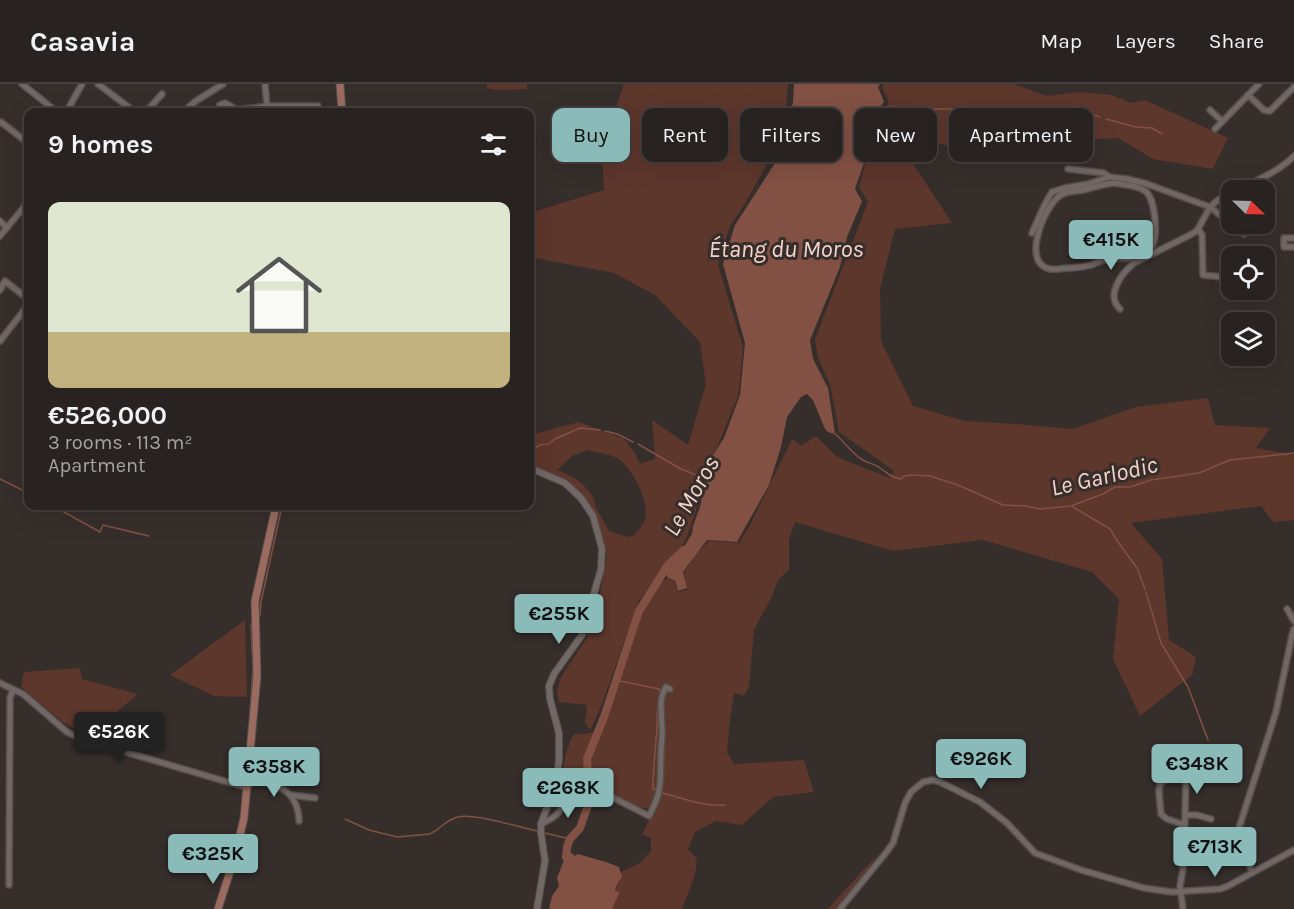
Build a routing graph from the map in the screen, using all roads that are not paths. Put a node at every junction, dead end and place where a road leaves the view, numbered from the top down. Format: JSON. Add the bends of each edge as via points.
{"nodes":[{"id":1,"x":22,"y":84,"type":"edge"},
{"id":2,"x":82,"y":84,"type":"edge"},
{"id":3,"x":98,"y":84,"type":"edge"},
{"id":4,"x":223,"y":84,"type":"edge"},
{"id":5,"x":265,"y":84,"type":"edge"},
{"id":6,"x":340,"y":84,"type":"edge"},
{"id":7,"x":1258,"y":84,"type":"edge"},
{"id":8,"x":1294,"y":87,"type":"edge"},
{"id":9,"x":162,"y":94,"type":"dead end"},
{"id":10,"x":1248,"y":95,"type":"junction"},
{"id":11,"x":220,"y":105,"type":"dead end"},
{"id":12,"x":267,"y":106,"type":"junction"},
{"id":13,"x":318,"y":106,"type":"dead end"},
{"id":14,"x":53,"y":108,"type":"edge"},
{"id":15,"x":70,"y":108,"type":"edge"},
{"id":16,"x":130,"y":108,"type":"edge"},
{"id":17,"x":150,"y":108,"type":"edge"},
{"id":18,"x":188,"y":108,"type":"edge"},
{"id":19,"x":234,"y":108,"type":"edge"},
{"id":20,"x":252,"y":108,"type":"edge"},
{"id":21,"x":342,"y":108,"type":"edge"},
{"id":22,"x":1210,"y":110,"type":"dead end"},
{"id":23,"x":1222,"y":121,"type":"junction"},
{"id":24,"x":1,"y":123,"type":"edge"},
{"id":25,"x":1215,"y":129,"type":"dead end"},
{"id":26,"x":24,"y":140,"type":"edge"},
{"id":27,"x":1294,"y":156,"type":"edge"},
{"id":28,"x":1068,"y":169,"type":"dead end"},
{"id":29,"x":1109,"y":177,"type":"junction"},
{"id":30,"x":1257,"y":180,"type":"edge"},
{"id":31,"x":1221,"y":198,"type":"edge"},
{"id":32,"x":1210,"y":207,"type":"junction"},
{"id":33,"x":24,"y":211,"type":"edge"},
{"id":34,"x":1221,"y":216,"type":"edge"},
{"id":35,"x":0,"y":221,"type":"edge"},
{"id":36,"x":7,"y":228,"type":"junction"},
{"id":37,"x":1198,"y":229,"type":"junction"},
{"id":38,"x":1032,"y":233,"type":"dead end"},
{"id":39,"x":0,"y":236,"type":"edge"},
{"id":40,"x":1294,"y":238,"type":"edge"},
{"id":41,"x":1151,"y":247,"type":"junction"},
{"id":42,"x":1294,"y":247,"type":"edge"},
{"id":43,"x":1157,"y":251,"type":"junction"},
{"id":44,"x":1221,"y":277,"type":"edge"},
{"id":45,"x":0,"y":290,"type":"edge"},
{"id":46,"x":24,"y":296,"type":"edge"},
{"id":47,"x":1120,"y":309,"type":"dead end"},
{"id":48,"x":24,"y":310,"type":"edge"},
{"id":49,"x":0,"y":341,"type":"edge"},
{"id":50,"x":534,"y":470,"type":"edge"},
{"id":51,"x":275,"y":510,"type":"edge"},
{"id":52,"x":1287,"y":609,"type":"dead end"},
{"id":53,"x":1294,"y":621,"type":"edge"},
{"id":54,"x":1294,"y":629,"type":"edge"},
{"id":55,"x":0,"y":683,"type":"edge"},
{"id":56,"x":670,"y":688,"type":"dead end"},
{"id":57,"x":13,"y":690,"type":"junction"},
{"id":58,"x":249,"y":778,"type":"junction"},
{"id":59,"x":248,"y":788,"type":"junction"},
{"id":60,"x":291,"y":795,"type":"junction"},
{"id":61,"x":315,"y":798,"type":"dead end"},
{"id":62,"x":1185,"y":815,"type":"junction"},
{"id":63,"x":1210,"y":819,"type":"dead end"},
{"id":64,"x":299,"y":822,"type":"dead end"},
{"id":65,"x":541,"y":824,"type":"junction"},
{"id":66,"x":1185,"y":825,"type":"junction"},
{"id":67,"x":1294,"y":850,"type":"edge"},
{"id":68,"x":1251,"y":873,"type":"junction"},
{"id":69,"x":9,"y":885,"type":"dead end"},
{"id":70,"x":1182,"y":892,"type":"junction"},
{"id":71,"x":218,"y":909,"type":"edge"},
{"id":72,"x":537,"y":909,"type":"edge"},
{"id":73,"x":840,"y":909,"type":"edge"},
{"id":74,"x":1183,"y":909,"type":"edge"}],
"edges":[{"from":1,"to":14,"type":"street"},
{"from":2,"to":15,"type":"street"},
{"from":3,"to":16,"type":"street"},
{"from":4,"to":18,"type":"street"},
{"from":5,"to":12,"type":"street"},
{"from":6,"to":21,"type":"main road"},
{"from":7,"to":10,"type":"street"},
{"from":8,"to":10,"type":"street","via":[[1270,111]]},
{"from":9,"to":17,"type":"street"},
{"from":10,"to":23,"type":"street"},
{"from":11,"to":19,"type":"street","via":[[225,103]]},
{"from":12,"to":13,"type":"street"},
{"from":12,"to":20,"type":"street"},
{"from":22,"to":23,"type":"street"},
{"from":23,"to":25,"type":"street"},
{"from":24,"to":26,"type":"street"},
{"from":27,"to":30,"type":"street"},
{"from":28,"to":29,"type":"street"},
{"from":29,"to":32,"type":"street","via":[[1147,184]]},
{"from":29,"to":38,"type":"street","via":[[1053,192]]},
{"from":31,"to":32,"type":"street"},
{"from":32,"to":34,"type":"street"},
{"from":32,"to":37,"type":"street"},
{"from":33,"to":36,"type":"street"},
{"from":35,"to":36,"type":"street"},
{"from":36,"to":39,"type":"street"},
{"from":37,"to":43,"type":"street"},
{"from":37,"to":44,"type":"street","via":[[1202,236],[1203,275]]},
{"from":40,"to":42,"type":"street","via":[[1284,238],[1284,247]]},
{"from":41,"to":41,"type":"street","via":[[1156,231],[1148,192],[1114,183],[1058,197],[1044,218],[1036,253],[1040,265],[1055,270],[1088,266],[1109,258],[1125,260]]},
{"from":41,"to":43,"type":"street"},
{"from":43,"to":47,"type":"street","via":[[1134,263],[1120,279],[1114,295]]},
{"from":45,"to":46,"type":"street","via":[[5,281]]},
{"from":48,"to":49,"type":"street"},
{"from":50,"to":65,"type":"street","via":[[565,483],[581,498],[593,516],[602,549],[601,569],[582,634],[551,680],[549,692],[559,733],[559,760],[556,782]]},
{"from":51,"to":58,"type":"main road","via":[[255,601],[257,676]]},
{"from":52,"to":53,"type":"street"},
{"from":54,"to":68,"type":"street","via":[[1276,712],[1238,831]]},
{"from":55,"to":57,"type":"street"},
{"from":56,"to":65,"type":"street","via":[[663,691],[660,712],[660,789],[649,816],[602,792],[591,796],[579,785],[571,785],[559,812]]},
{"from":57,"to":59,"type":"street","via":[[81,739]]},
{"from":57,"to":69,"type":"street"},
{"from":58,"to":59,"type":"main road"},
{"from":58,"to":60,"type":"street","via":[[275,784]]},
{"from":59,"to":71,"type":"main road","via":[[241,836]]},
{"from":60,"to":61,"type":"street"},
{"from":60,"to":64,"type":"street"},
{"from":62,"to":63,"type":"street"},
{"from":62,"to":66,"type":"street"},
{"from":62,"to":66,"type":"street","via":[[1185,776],[1168,778],[1159,788],[1161,814]]},
{"from":65,"to":72,"type":"street","via":[[545,861]]},
{"from":66,"to":70,"type":"street"},
{"from":67,"to":68,"type":"street"},
{"from":68,"to":70,"type":"street","via":[[1220,889]]},
{"from":70,"to":73,"type":"street","via":[[1144,888],[1035,852],[980,802],[933,780],[923,782],[911,792],[893,843]]},
{"from":70,"to":74,"type":"street"}]}
